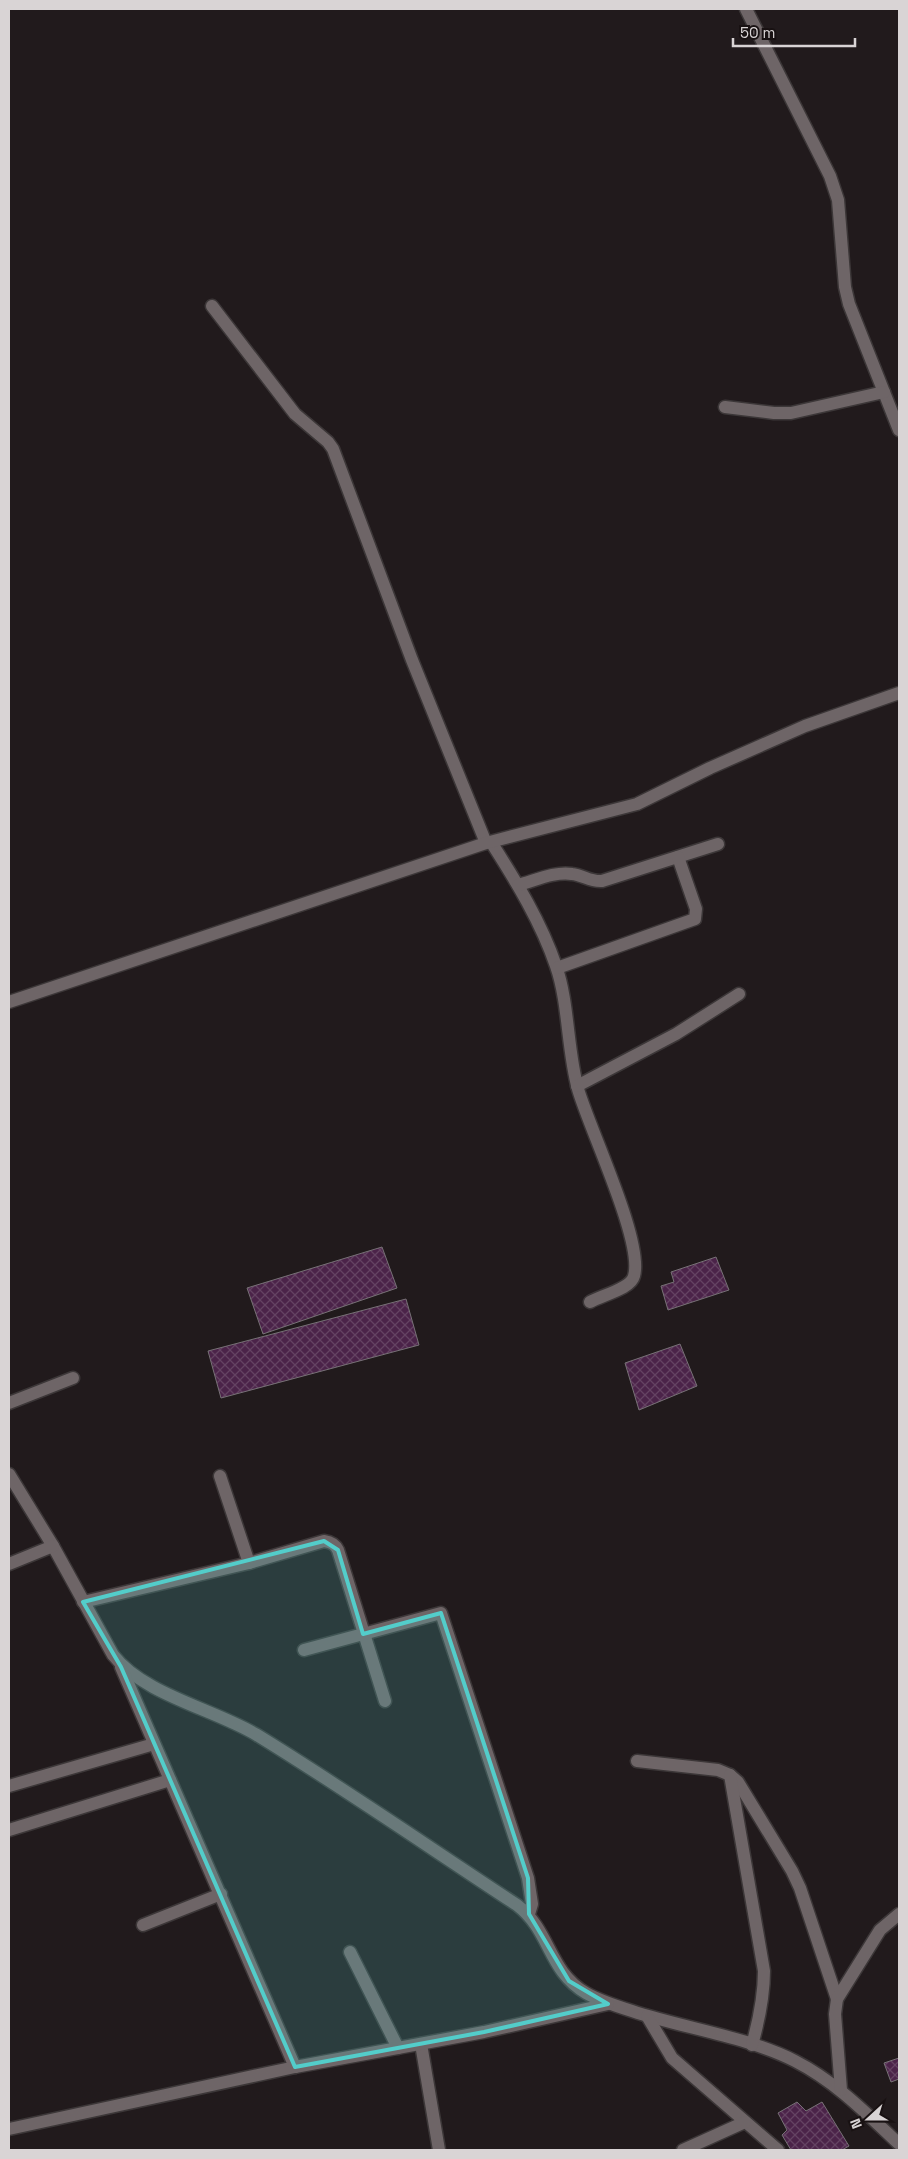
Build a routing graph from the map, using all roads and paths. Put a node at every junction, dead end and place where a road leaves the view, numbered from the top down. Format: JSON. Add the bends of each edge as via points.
{"nodes":[{"id":1,"x":746,"y":9,"type":"edge"},
{"id":2,"x":212,"y":306,"type":"dead end"},
{"id":3,"x":884,"y":392,"type":"junction"},
{"id":4,"x":725,"y":407,"type":"dead end"},
{"id":5,"x":899,"y":430,"type":"edge"},
{"id":6,"x":899,"y":693,"type":"edge"},
{"id":7,"x":489,"y":843,"type":"junction"},
{"id":8,"x":718,"y":844,"type":"dead end"},
{"id":9,"x":678,"y":857,"type":"junction"},
{"id":10,"x":518,"y":885,"type":"junction"},
{"id":11,"x":557,"y":968,"type":"junction"},
{"id":12,"x":739,"y":994,"type":"dead end"},
{"id":13,"x":9,"y":1002,"type":"edge"},
{"id":14,"x":577,"y":1086,"type":"junction"},
{"id":15,"x":590,"y":1302,"type":"dead end"},
{"id":16,"x":73,"y":1378,"type":"dead end"},
{"id":17,"x":9,"y":1403,"type":"edge"},
{"id":18,"x":9,"y":1474,"type":"edge"},
{"id":19,"x":220,"y":1476,"type":"dead end"},
{"id":20,"x":53,"y":1546,"type":"junction"},
{"id":21,"x":249,"y":1563,"type":"junction"},
{"id":22,"x":9,"y":1564,"type":"edge"},
{"id":23,"x":83,"y":1602,"type":"junction"},
{"id":24,"x":363,"y":1634,"type":"junction"},
{"id":25,"x":304,"y":1650,"type":"dead end"},
{"id":26,"x":122,"y":1667,"type":"junction"},
{"id":27,"x":385,"y":1701,"type":"dead end"},
{"id":28,"x":154,"y":1744,"type":"junction"},
{"id":29,"x":636,"y":1761,"type":"dead end"},
{"id":30,"x":730,"y":1775,"type":"junction"},
{"id":31,"x":170,"y":1780,"type":"junction"},
{"id":32,"x":9,"y":1786,"type":"edge"},
{"id":33,"x":9,"y":1830,"type":"edge"},
{"id":34,"x":221,"y":1894,"type":"junction"},
{"id":35,"x":529,"y":1914,"type":"junction"},
{"id":36,"x":899,"y":1914,"type":"edge"},
{"id":37,"x":142,"y":1925,"type":"dead end"},
{"id":38,"x":350,"y":1952,"type":"dead end"},
{"id":39,"x":837,"y":1999,"type":"junction"},
{"id":40,"x":608,"y":2004,"type":"junction"},
{"id":41,"x":647,"y":2016,"type":"junction"},
{"id":42,"x":420,"y":2044,"type":"junction"},
{"id":43,"x":752,"y":2045,"type":"junction"},
{"id":44,"x":398,"y":2048,"type":"junction"},
{"id":45,"x":296,"y":2067,"type":"junction"},
{"id":46,"x":841,"y":2090,"type":"junction"},
{"id":47,"x":745,"y":2122,"type":"junction"},
{"id":48,"x":9,"y":2129,"type":"edge"},
{"id":49,"x":899,"y":2144,"type":"edge"},
{"id":50,"x":439,"y":2150,"type":"edge"},
{"id":51,"x":683,"y":2150,"type":"edge"},
{"id":52,"x":778,"y":2150,"type":"edge"}],
"edges":[{"from":1,"to":3,"type":"street","via":[[830,176],[838,200],[849,304]]},
{"from":2,"to":7,"type":"street","via":[[295,414],[333,449],[412,660]]},
{"from":3,"to":4,"type":"street","via":[[791,413]]},
{"from":3,"to":5,"type":"street"},
{"from":6,"to":7,"type":"street","via":[[805,726],[637,804]]},
{"from":7,"to":10,"type":"street"},
{"from":7,"to":13,"type":"street"},
{"from":8,"to":9,"type":"street"},
{"from":9,"to":10,"type":"street","via":[[602,881],[562,874]]},
{"from":9,"to":11,"type":"street","via":[[696,909],[695,919]]},
{"from":10,"to":11,"type":"street"},
{"from":11,"to":14,"type":"street"},
{"from":12,"to":14,"type":"street","via":[[676,1034]]},
{"from":14,"to":15,"type":"street","via":[[616,1191],[635,1262],[632,1282]]},
{"from":16,"to":17,"type":"street"},
{"from":18,"to":20,"type":"street"},
{"from":19,"to":21,"type":"street"},
{"from":20,"to":22,"type":"street"},
{"from":20,"to":23,"type":"street"},
{"from":21,"to":23,"type":"street"},
{"from":21,"to":24,"type":"street","via":[[324,1541],[336,1545]]},
{"from":23,"to":26,"type":"street"},
{"from":24,"to":25,"type":"street"},
{"from":24,"to":27,"type":"street"},
{"from":24,"to":35,"type":"street","via":[[442,1613],[528,1878],[532,1904]]},
{"from":26,"to":28,"type":"street"},
{"from":26,"to":35,"type":"street","via":[[154,1687],[255,1734]]},
{"from":28,"to":31,"type":"street"},
{"from":28,"to":32,"type":"street"},
{"from":29,"to":30,"type":"street","via":[[718,1770]]},
{"from":30,"to":39,"type":"street","via":[[750,1801],[800,1888]]},
{"from":30,"to":43,"type":"street","via":[[764,1971],[761,2011]]},
{"from":31,"to":33,"type":"street"},
{"from":31,"to":34,"type":"street"},
{"from":34,"to":37,"type":"street"},
{"from":34,"to":45,"type":"street"},
{"from":35,"to":40,"type":"street","via":[[569,1981]]},
{"from":36,"to":39,"type":"street","via":[[880,1930]]},
{"from":38,"to":44,"type":"street"},
{"from":39,"to":46,"type":"street","via":[[835,2014]]},
{"from":40,"to":41,"type":"street"},
{"from":40,"to":42,"type":"street"},
{"from":41,"to":43,"type":"street"},
{"from":41,"to":47,"type":"street","via":[[672,2058]]},
{"from":42,"to":44,"type":"street"},
{"from":42,"to":50,"type":"street"},
{"from":43,"to":46,"type":"street","via":[[795,2061]]},
{"from":44,"to":45,"type":"street"},
{"from":45,"to":48,"type":"street"},
{"from":46,"to":49,"type":"street"},
{"from":47,"to":51,"type":"street"},
{"from":47,"to":52,"type":"street"}]}
